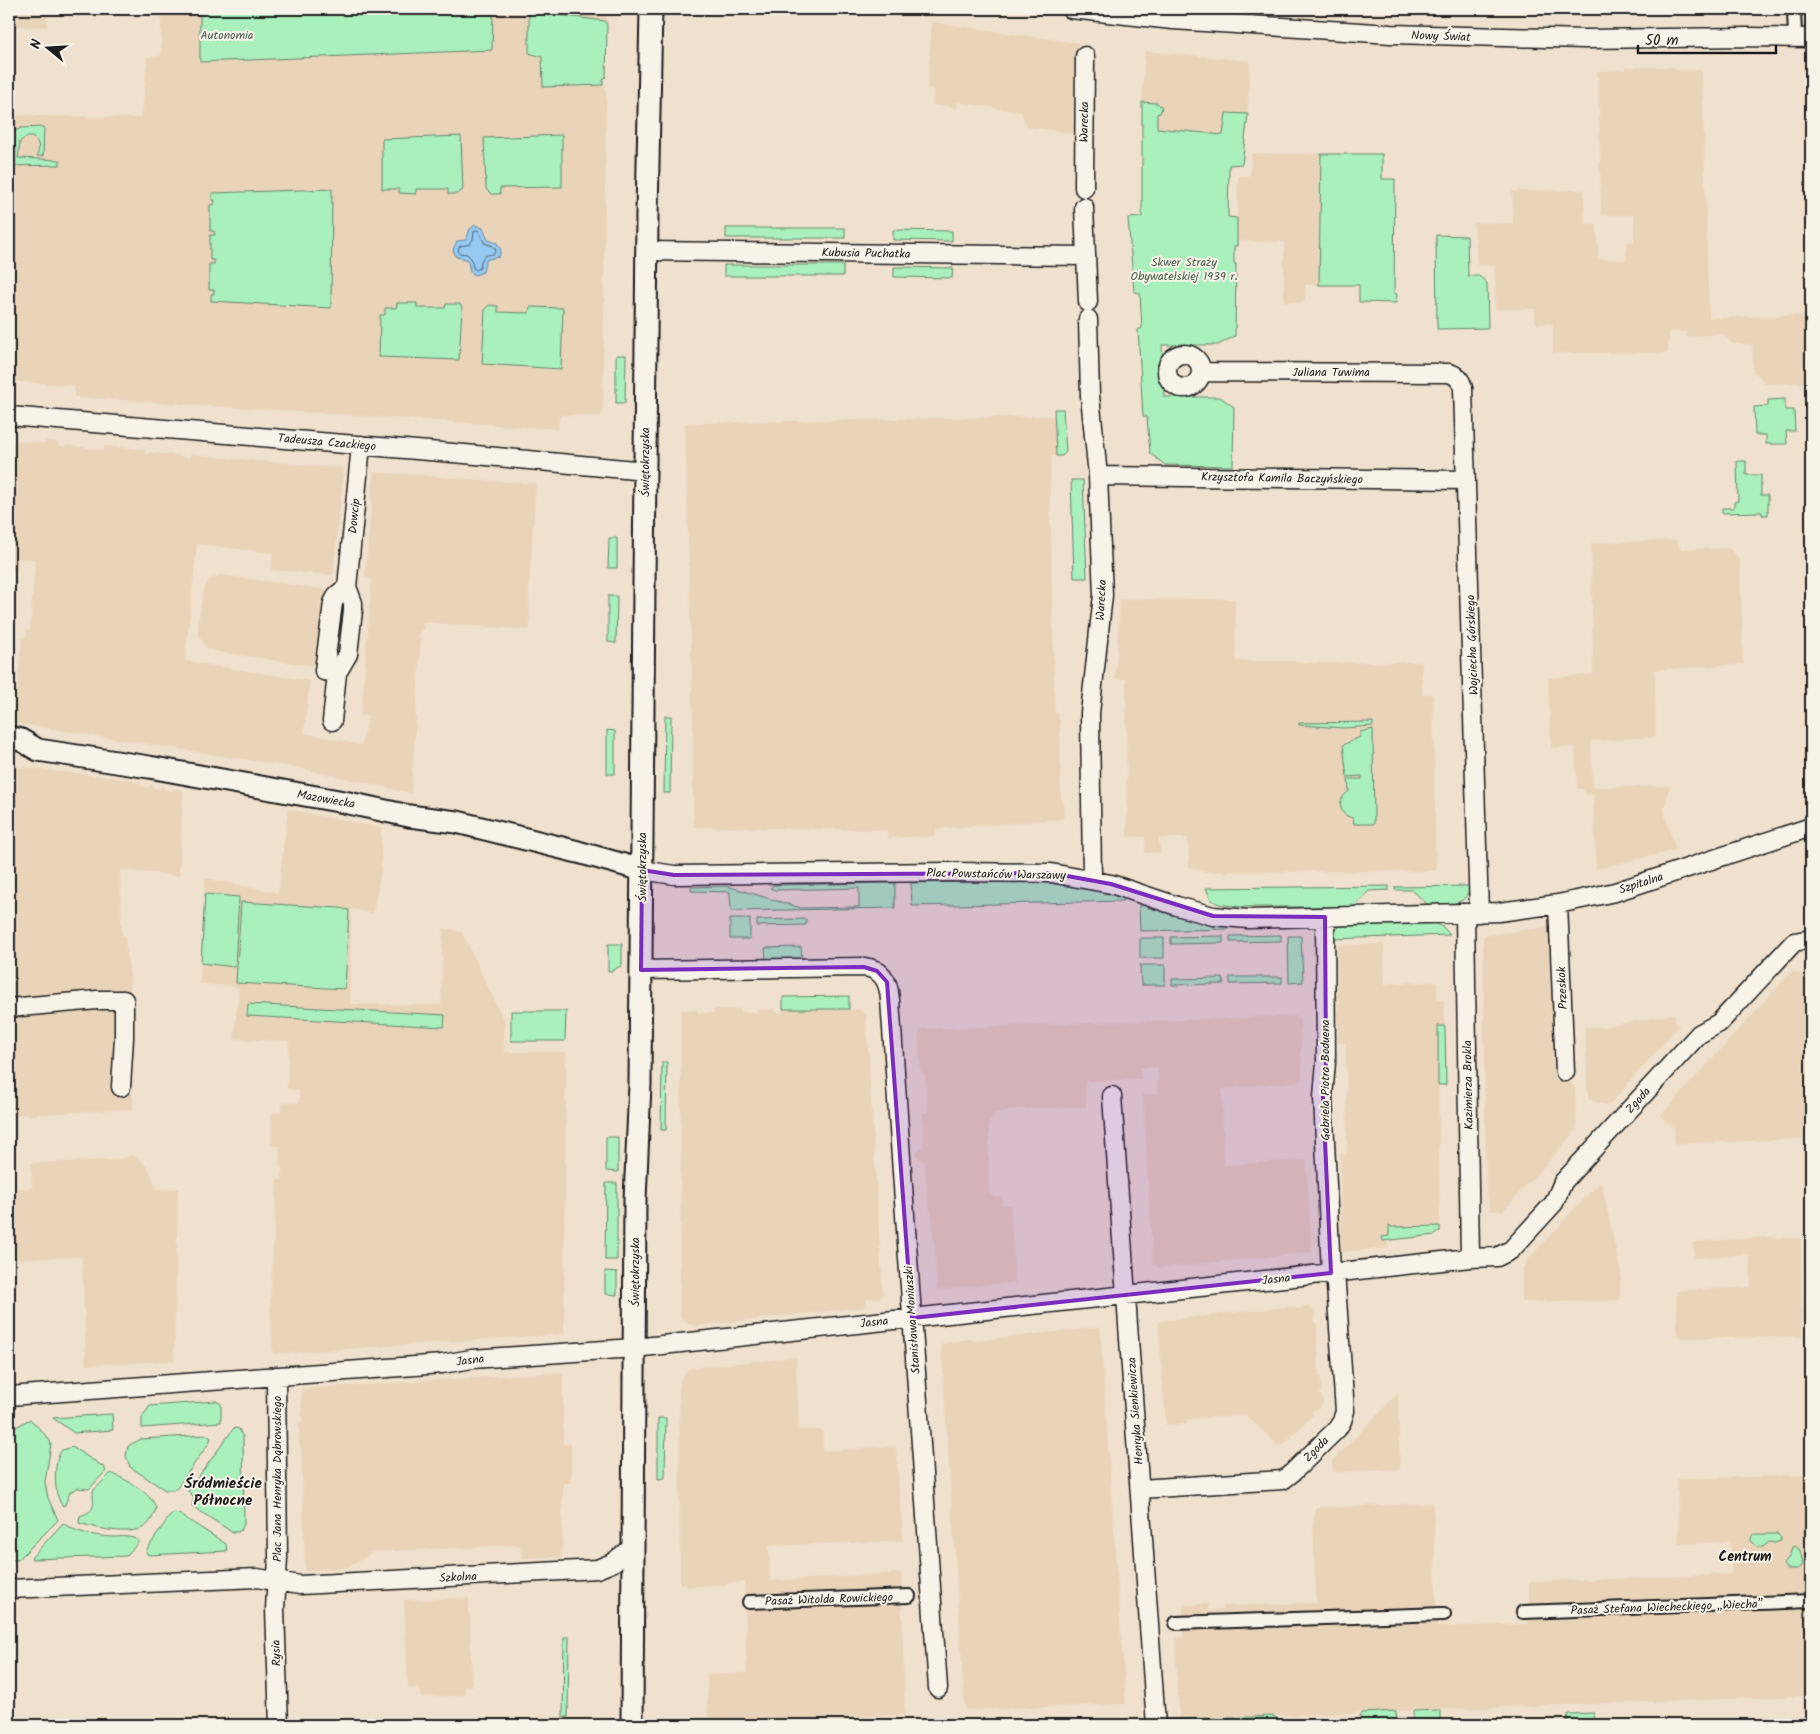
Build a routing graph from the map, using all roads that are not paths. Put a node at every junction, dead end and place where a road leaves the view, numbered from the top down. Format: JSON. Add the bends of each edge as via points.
{"nodes":[{"id":1,"x":651,"y":9,"type":"edge"},
{"id":2,"x":1071,"y":9,"type":"edge"},
{"id":3,"x":1794,"y":9,"type":"edge"},
{"id":4,"x":1803,"y":38,"type":"edge"},
{"id":5,"x":1085,"y":56,"type":"dead end"},
{"id":6,"x":1084,"y":188,"type":"dead end"},
{"id":7,"x":1084,"y":207,"type":"dead end"},
{"id":8,"x":646,"y":251,"type":"junction"},
{"id":9,"x":1086,"y":256,"type":"junction"},
{"id":10,"x":1202,"y":372,"type":"dead end"},
{"id":11,"x":1460,"y":379,"type":"joint"},
{"id":12,"x":9,"y":416,"type":"edge"},
{"id":13,"x":361,"y":445,"type":"junction"},
{"id":14,"x":645,"y":471,"type":"junction"},
{"id":15,"x":1098,"y":476,"type":"junction"},
{"id":16,"x":1466,"y":480,"type":"junction"},
{"id":17,"x":332,"y":721,"type":"dead end"},
{"id":18,"x":9,"y":736,"type":"edge"},
{"id":19,"x":9,"y":749,"type":"edge"},
{"id":20,"x":38,"y":750,"type":"junction"},
{"id":21,"x":1811,"y":827,"type":"edge"},
{"id":22,"x":642,"y":870,"type":"junction"},
{"id":23,"x":1092,"y":880,"type":"junction"},
{"id":24,"x":1558,"y":904,"type":"junction"},
{"id":25,"x":1472,"y":913,"type":"junction"},
{"id":26,"x":1325,"y":917,"type":"junction"},
{"id":27,"x":1811,"y":939,"type":"edge"},
{"id":28,"x":641,"y":970,"type":"junction"},
{"id":29,"x":9,"y":1008,"type":"edge"},
{"id":30,"x":1565,"y":1072,"type":"dead end"},
{"id":31,"x":121,"y":1087,"type":"dead end"},
{"id":32,"x":1112,"y":1096,"type":"dead end"},
{"id":33,"x":1470,"y":1258,"type":"junction"},
{"id":34,"x":1333,"y":1273,"type":"junction"},
{"id":35,"x":1126,"y":1294,"type":"junction"},
{"id":36,"x":912,"y":1318,"type":"junction"},
{"id":37,"x":634,"y":1348,"type":"junction"},
{"id":38,"x":276,"y":1376,"type":"junction"},
{"id":39,"x":9,"y":1396,"type":"edge"},
{"id":40,"x":1140,"y":1489,"type":"junction"},
{"id":41,"x":633,"y":1547,"type":"junction"},
{"id":42,"x":277,"y":1582,"type":"junction"},
{"id":43,"x":9,"y":1589,"type":"edge"},
{"id":44,"x":908,"y":1596,"type":"dead end"},
{"id":45,"x":749,"y":1602,"type":"dead end"},
{"id":46,"x":1811,"y":1602,"type":"edge"},
{"id":47,"x":1523,"y":1612,"type":"dead end"},
{"id":48,"x":1444,"y":1614,"type":"dead end"},
{"id":49,"x":1176,"y":1623,"type":"dead end"},
{"id":50,"x":938,"y":1688,"type":"dead end"},
{"id":51,"x":279,"y":1725,"type":"edge"},
{"id":52,"x":632,"y":1725,"type":"edge"},
{"id":53,"x":1156,"y":1725,"type":"edge"}],
"edges":[{"from":1,"to":8,"type":"street","name":"Świętokrzyska"},
{"from":2,"to":4,"type":"street","name":"Nowy Świat","via":[[1173,20],[1400,34],[1585,39]]},
{"from":3,"to":4,"type":"street"},
{"from":5,"to":6,"type":"street","name":"Warecka"},
{"from":7,"to":9,"type":"street","name":"Warecka"},
{"from":8,"to":9,"type":"street","name":"Kubusia Puchatka"},
{"from":8,"to":14,"type":"street","name":"Świętokrzyska"},
{"from":9,"to":15,"type":"street","name":"Warecka","via":[[1090,396]]},
{"from":10,"to":11,"type":"street","name":"Juliana Tuwima","via":[[1449,373]]},
{"from":11,"to":16,"type":"street","name":"Wojciecha Górskiego"},
{"from":12,"to":13,"type":"street","name":"Tadeusza Czackiego"},
{"from":13,"to":14,"type":"street","name":"Tadeusza Czackiego"},
{"from":13,"to":17,"type":"street","name":"Dowcip","via":[[347,587],[353,610],[348,654],[337,673]]},
{"from":14,"to":22,"type":"street","name":"Świętokrzyska"},
{"from":15,"to":16,"type":"street","name":"Krzysztofa Kamila Baczyńskiego"},
{"from":15,"to":23,"type":"street","name":"Warecka","via":[[1103,595],[1091,697]]},
{"from":16,"to":25,"type":"street","name":"Wojciecha Górskiego"},
{"from":18,"to":20,"type":"street","name":"Mazowiecka"},
{"from":19,"to":20,"type":"street"},
{"from":20,"to":22,"type":"street","name":"Mazowiecka","via":[[452,821]]},
{"from":21,"to":24,"type":"street","name":"Szpitalna","via":[[1615,892]]},
{"from":22,"to":23,"type":"street","name":"Plac Powstańców Warszawy","via":[[674,875],[1051,873]]},
{"from":22,"to":28,"type":"street","name":"Świętokrzyska"},
{"from":23,"to":26,"type":"street","name":"Plac Powstańców Warszawy","via":[[1213,916],[1248,919]]},
{"from":24,"to":25,"type":"street","name":"Szpitalna"},
{"from":24,"to":30,"type":"street","name":"Przeskok"},
{"from":25,"to":26,"type":"street","name":"Plac Powstańców Warszawy"},
{"from":25,"to":33,"type":"street","name":"Kazimierza Brokla"},
{"from":26,"to":34,"type":"street","name":"Gabriela Piotra Boduena","via":[[1326,1062],[1323,1096]]},
{"from":27,"to":33,"type":"street","name":"Zgoda","via":[[1794,942],[1718,1023],[1699,1034],[1563,1182],[1554,1203],[1511,1250],[1497,1257]]},
{"from":28,"to":36,"type":"street","name":"Stanisława Moniuszki","via":[[864,968],[877,970],[887,982]]},
{"from":28,"to":37,"type":"street","name":"Świętokrzyska"},
{"from":29,"to":31,"type":"street","via":[[124,1000]]},
{"from":32,"to":35,"type":"street","name":"Henryka Sienkiewicza"},
{"from":33,"to":34,"type":"street","name":"Jasna"},
{"from":34,"to":35,"type":"street","name":"Jasna"},
{"from":34,"to":40,"type":"street","name":"Zgoda","via":[[1345,1411],[1337,1429],[1283,1480]]},
{"from":35,"to":36,"type":"street","name":"Jasna"},
{"from":35,"to":40,"type":"street","name":"Henryka Sienkiewicza"},
{"from":36,"to":37,"type":"street","name":"Jasna"},
{"from":36,"to":50,"type":"street","name":"Stanisława Moniuszki"},
{"from":37,"to":38,"type":"street","name":"Jasna","via":[[472,1358],[442,1364]]},
{"from":37,"to":41,"type":"street","name":"Świętokrzyska"},
{"from":38,"to":39,"type":"street"},
{"from":38,"to":42,"type":"street","name":"Plac Jana Henryka Dąbrowskiego"},
{"from":40,"to":53,"type":"street","name":"Henryka Sienkiewicza"},
{"from":41,"to":42,"type":"street","name":"Szkolna","via":[[597,1570],[300,1585]]},
{"from":41,"to":52,"type":"street","name":"Świętokrzyska"},
{"from":42,"to":43,"type":"street","name":"Plac Jana Henryka Dąbrowskiego","via":[[257,1578]]},
{"from":42,"to":51,"type":"street","name":"Rysia"},
{"from":44,"to":45,"type":"street","name":"Pasaż Witolda Rowickiego"},
{"from":46,"to":47,"type":"street","name":"Pasaż Stefana Wiecheckiego „Wiecha”"},
{"from":48,"to":49,"type":"street"}]}
